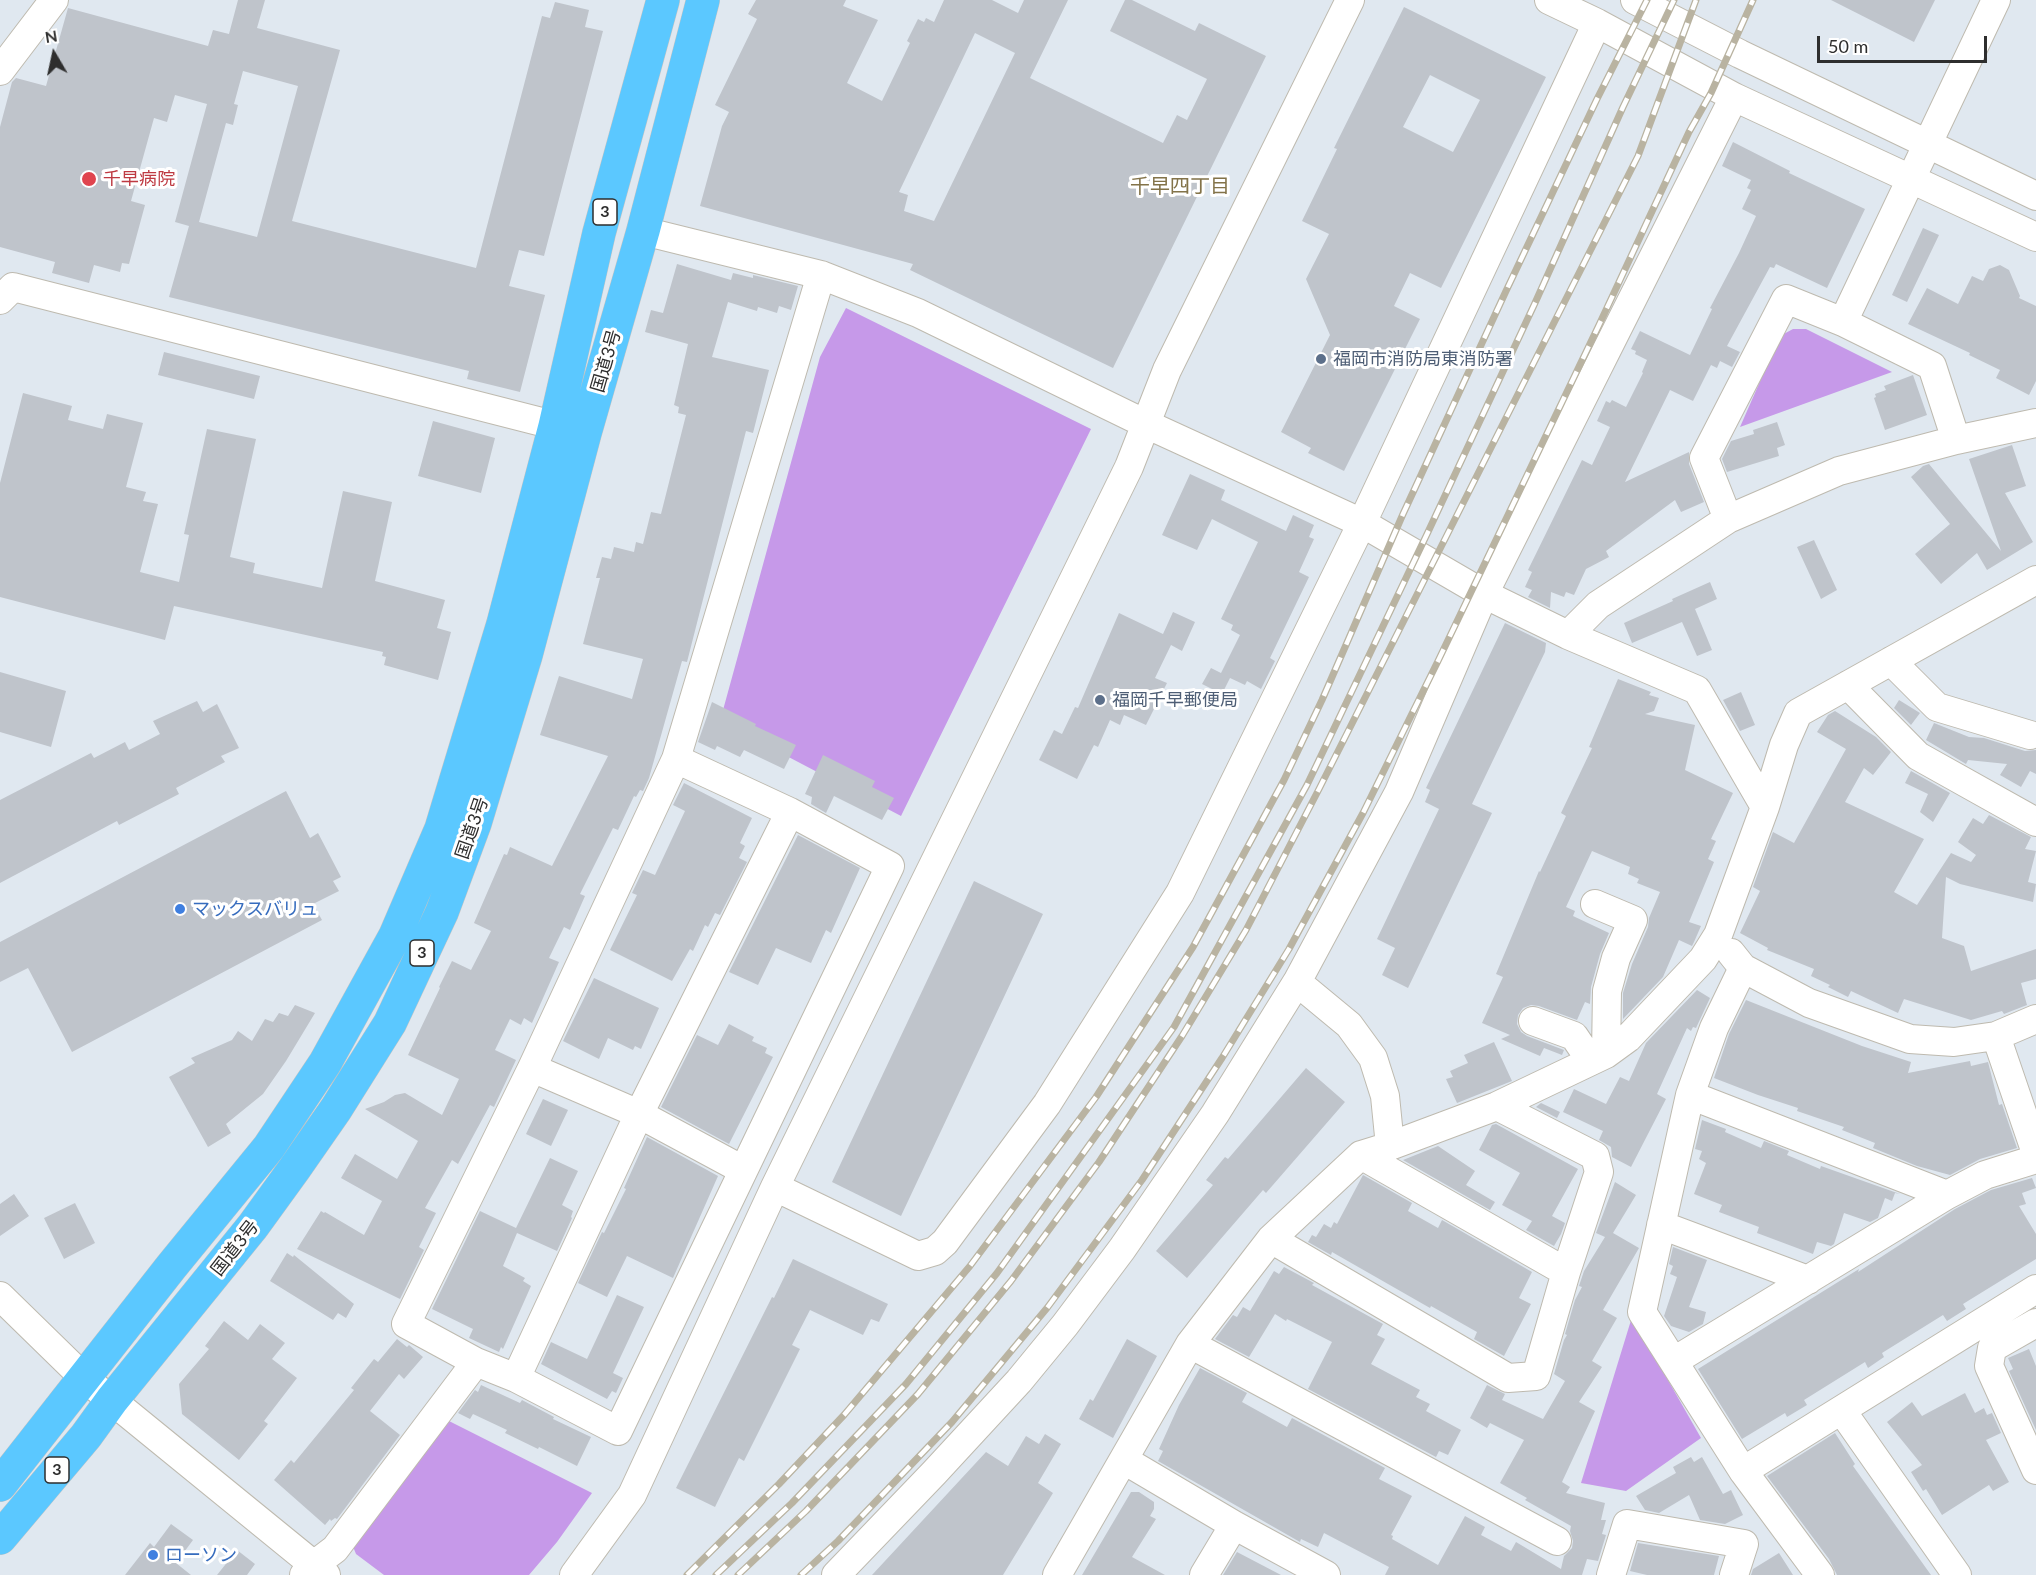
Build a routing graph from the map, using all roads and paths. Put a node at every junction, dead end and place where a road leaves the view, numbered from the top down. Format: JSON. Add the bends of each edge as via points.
{"nodes":[{"id":1,"x":54,"y":0,"type":"edge"},
{"id":2,"x":663,"y":0,"type":"edge"},
{"id":3,"x":703,"y":0,"type":"edge"},
{"id":4,"x":1350,"y":0,"type":"edge"},
{"id":5,"x":1549,"y":0,"type":"edge"},
{"id":6,"x":1635,"y":0,"type":"edge"},
{"id":7,"x":1996,"y":0,"type":"edge"},
{"id":8,"x":1597,"y":23,"type":"junction"},
{"id":9,"x":0,"y":71,"type":"edge"},
{"id":10,"x":1734,"y":96,"type":"junction"},
{"id":11,"x":1927,"y":143,"type":"junction"},
{"id":12,"x":1910,"y":180,"type":"junction"},
{"id":13,"x":2036,"y":196,"type":"edge"},
{"id":14,"x":643,"y":231,"type":"junction"},
{"id":15,"x":2036,"y":237,"type":"edge"},
{"id":16,"x":821,"y":275,"type":"junction"},
{"id":17,"x":0,"y":300,"type":"edge"},
{"id":18,"x":1844,"y":322,"type":"junction"},
{"id":19,"x":2036,"y":423,"type":"edge"},
{"id":20,"x":1146,"y":424,"type":"junction"},
{"id":21,"x":570,"y":430,"type":"junction"},
{"id":22,"x":1956,"y":440,"type":"junction"},
{"id":23,"x":1728,"y":519,"type":"junction"},
{"id":24,"x":1362,"y":523,"type":"junction"},
{"id":25,"x":2036,"y":580,"type":"edge"},
{"id":26,"x":1484,"y":594,"type":"junction"},
{"id":27,"x":1568,"y":635,"type":"junction"},
{"id":28,"x":1891,"y":661,"type":"junction"},
{"id":29,"x":1848,"y":685,"type":"junction"},
{"id":30,"x":2030,"y":735,"type":"dead end"},
{"id":31,"x":676,"y":759,"type":"junction"},
{"id":32,"x":1765,"y":807,"type":"junction"},
{"id":33,"x":790,"y":812,"type":"junction"},
{"id":34,"x":2036,"y":822,"type":"edge"},
{"id":35,"x":1595,"y":904,"type":"dead end"},
{"id":36,"x":1718,"y":936,"type":"junction"},
{"id":37,"x":1743,"y":968,"type":"junction"},
{"id":38,"x":1297,"y":982,"type":"junction"},
{"id":39,"x":2036,"y":1019,"type":"edge"},
{"id":40,"x":1533,"y":1021,"type":"dead end"},
{"id":41,"x":1996,"y":1036,"type":"junction"},
{"id":42,"x":1599,"y":1058,"type":"junction"},
{"id":43,"x":531,"y":1068,"type":"junction"},
{"id":44,"x":1690,"y":1095,"type":"junction"},
{"id":45,"x":1497,"y":1106,"type":"junction"},
{"id":46,"x":639,"y":1114,"type":"junction"},
{"id":47,"x":1390,"y":1146,"type":"junction"},
{"id":48,"x":2036,"y":1153,"type":"edge"},
{"id":49,"x":1361,"y":1155,"type":"junction"},
{"id":50,"x":2036,"y":1158,"type":"edge"},
{"id":51,"x":743,"y":1170,"type":"junction"},
{"id":52,"x":775,"y":1187,"type":"junction"},
{"id":53,"x":1947,"y":1195,"type":"junction"},
{"id":54,"x":1661,"y":1225,"type":"junction"},
{"id":55,"x":1270,"y":1239,"type":"junction"},
{"id":56,"x":1566,"y":1272,"type":"junction"},
{"id":57,"x":1808,"y":1280,"type":"junction"},
{"id":58,"x":2036,"y":1289,"type":"edge"},
{"id":59,"x":0,"y":1296,"type":"edge"},
{"id":60,"x":2036,"y":1323,"type":"edge"},
{"id":61,"x":1190,"y":1344,"type":"junction"},
{"id":62,"x":1674,"y":1361,"type":"junction"},
{"id":63,"x":476,"y":1362,"type":"junction"},
{"id":64,"x":83,"y":1377,"type":"junction"},
{"id":65,"x":516,"y":1378,"type":"junction"},
{"id":66,"x":112,"y":1400,"type":"junction"},
{"id":67,"x":1842,"y":1411,"type":"junction"},
{"id":68,"x":1124,"y":1460,"type":"junction"},
{"id":69,"x":2036,"y":1470,"type":"edge"},
{"id":70,"x":1743,"y":1471,"type":"junction"},
{"id":71,"x":0,"y":1485,"type":"edge"},
{"id":72,"x":1783,"y":1524,"type":"junction"},
{"id":73,"x":1234,"y":1525,"type":"junction"},
{"id":74,"x":0,"y":1538,"type":"edge"},
{"id":75,"x":1557,"y":1541,"type":"dead end"},
{"id":76,"x":1744,"y":1544,"type":"junction"},
{"id":77,"x":314,"y":1572,"type":"edge"},
{"id":78,"x":574,"y":1575,"type":"edge"},
{"id":79,"x":836,"y":1575,"type":"edge"},
{"id":80,"x":1057,"y":1575,"type":"edge"},
{"id":81,"x":1204,"y":1575,"type":"edge"},
{"id":82,"x":1326,"y":1575,"type":"edge"},
{"id":83,"x":1611,"y":1575,"type":"edge"},
{"id":84,"x":1734,"y":1575,"type":"edge"},
{"id":85,"x":1820,"y":1575,"type":"edge"},
{"id":86,"x":1957,"y":1575,"type":"edge"}],
"edges":[{"from":1,"to":9,"type":"street"},
{"from":2,"to":21,"type":"highway","name":"国道3号","number":"3","via":[[599,233]]},
{"from":3,"to":14,"type":"highway","name":"国道3号","number":"3"},
{"from":4,"to":20,"type":"street","via":[[1167,370]]},
{"from":5,"to":8,"type":"street"},
{"from":6,"to":11,"type":"street"},
{"from":7,"to":11,"type":"street"},
{"from":8,"to":10,"type":"street"},
{"from":8,"to":24,"type":"street"},
{"from":10,"to":12,"type":"street"},
{"from":10,"to":26,"type":"street"},
{"from":11,"to":12,"type":"street"},
{"from":11,"to":13,"type":"street"},
{"from":12,"to":15,"type":"street"},
{"from":12,"to":18,"type":"street"},
{"from":14,"to":16,"type":"street"},
{"from":14,"to":21,"type":"highway","name":"国道3号","number":"3"},
{"from":16,"to":20,"type":"street","via":[[918,313]]},
{"from":16,"to":31,"type":"street"},
{"from":17,"to":21,"type":"street","via":[[13,287]]},
{"from":18,"to":22,"type":"street","via":[[1932,366]]},
{"from":18,"to":23,"type":"street","via":[[1786,299],[1704,458]]},
{"from":19,"to":22,"type":"street"},
{"from":20,"to":24,"type":"street"},
{"from":20,"to":52,"type":"street","via":[[1130,467]]},
{"from":21,"to":64,"type":"highway","name":"国道3号","number":"3","via":[[503,624],[441,829],[394,936],[326,1063],[269,1147]]},
{"from":21,"to":66,"type":"highway","name":"国道3号","number":"3","via":[[526,655],[475,823],[442,912],[390,1023],[336,1109],[253,1226]]},
{"from":22,"to":23,"type":"street","via":[[1839,471]]},
{"from":23,"to":27,"type":"street","via":[[1598,605]]},
{"from":24,"to":26,"type":"street"},
{"from":24,"to":52,"type":"street","via":[[1180,893],[1047,1104],[945,1242],[935,1251],[918,1256]]},
{"from":25,"to":28,"type":"street"},
{"from":26,"to":27,"type":"street"},
{"from":26,"to":38,"type":"street","via":[[1399,792]]},
{"from":27,"to":32,"type":"street","via":[[1696,690]]},
{"from":28,"to":29,"type":"street"},
{"from":28,"to":30,"type":"street","via":[[1937,707]]},
{"from":29,"to":32,"type":"street","via":[[1798,713]]},
{"from":29,"to":34,"type":"street","via":[[1918,756]]},
{"from":31,"to":33,"type":"street"},
{"from":31,"to":43,"type":"street"},
{"from":32,"to":36,"type":"street"},
{"from":33,"to":46,"type":"street"},
{"from":33,"to":51,"type":"street","via":[[890,866]]},
{"from":35,"to":42,"type":"street","via":[[1633,920],[1607,991]]},
{"from":36,"to":37,"type":"street"},
{"from":36,"to":42,"type":"street","via":[[1703,959],[1628,1038]]},
{"from":37,"to":41,"type":"street","via":[[1809,1003],[1910,1039],[1954,1042]]},
{"from":37,"to":44,"type":"street","via":[[1714,1028]]},
{"from":38,"to":47,"type":"street","via":[[1348,1025],[1374,1058],[1385,1096]]},
{"from":38,"to":79,"type":"street","via":[[1209,1124],[1065,1324],[1019,1381]]},
{"from":39,"to":41,"type":"street"},
{"from":40,"to":42,"type":"street","via":[[1574,1036]]},
{"from":41,"to":48,"type":"street"},
{"from":42,"to":45,"type":"street"},
{"from":43,"to":46,"type":"street"},
{"from":43,"to":63,"type":"street","via":[[406,1324]]},
{"from":44,"to":53,"type":"street"},
{"from":44,"to":54,"type":"street"},
{"from":45,"to":47,"type":"street"},
{"from":45,"to":56,"type":"street","via":[[1595,1156],[1599,1172]]},
{"from":46,"to":51,"type":"street"},
{"from":46,"to":65,"type":"street"},
{"from":47,"to":49,"type":"street"},
{"from":49,"to":55,"type":"street"},
{"from":49,"to":56,"type":"street"},
{"from":50,"to":53,"type":"street","via":[[1985,1175]]},
{"from":51,"to":65,"type":"street","via":[[618,1431]]},
{"from":52,"to":78,"type":"street","via":[[632,1495]]},
{"from":53,"to":57,"type":"street"},
{"from":54,"to":57,"type":"street"},
{"from":54,"to":62,"type":"street","via":[[1642,1312]]},
{"from":55,"to":56,"type":"street","via":[[1508,1378],[1536,1376]]},
{"from":55,"to":61,"type":"street"},
{"from":57,"to":62,"type":"street"},
{"from":58,"to":67,"type":"street"},
{"from":59,"to":64,"type":"street"},
{"from":60,"to":69,"type":"street","via":[[1992,1348],[1989,1366]]},
{"from":61,"to":68,"type":"street"},
{"from":61,"to":75,"type":"street"},
{"from":62,"to":70,"type":"street"},
{"from":63,"to":65,"type":"street"},
{"from":63,"to":77,"type":"street"},
{"from":64,"to":66,"type":"street"},
{"from":64,"to":71,"type":"highway","name":"国道3号","number":"3"},
{"from":66,"to":74,"type":"highway","name":"国道3号","number":"3"},
{"from":66,"to":77,"type":"street"},
{"from":67,"to":70,"type":"street"},
{"from":67,"to":86,"type":"street"},
{"from":68,"to":73,"type":"street"},
{"from":68,"to":80,"type":"street"},
{"from":70,"to":72,"type":"street"},
{"from":72,"to":76,"type":"street"},
{"from":72,"to":85,"type":"street"},
{"from":73,"to":81,"type":"street"},
{"from":73,"to":82,"type":"street"},
{"from":76,"to":83,"type":"street","via":[[1627,1524]]},
{"from":76,"to":84,"type":"street"}]}
